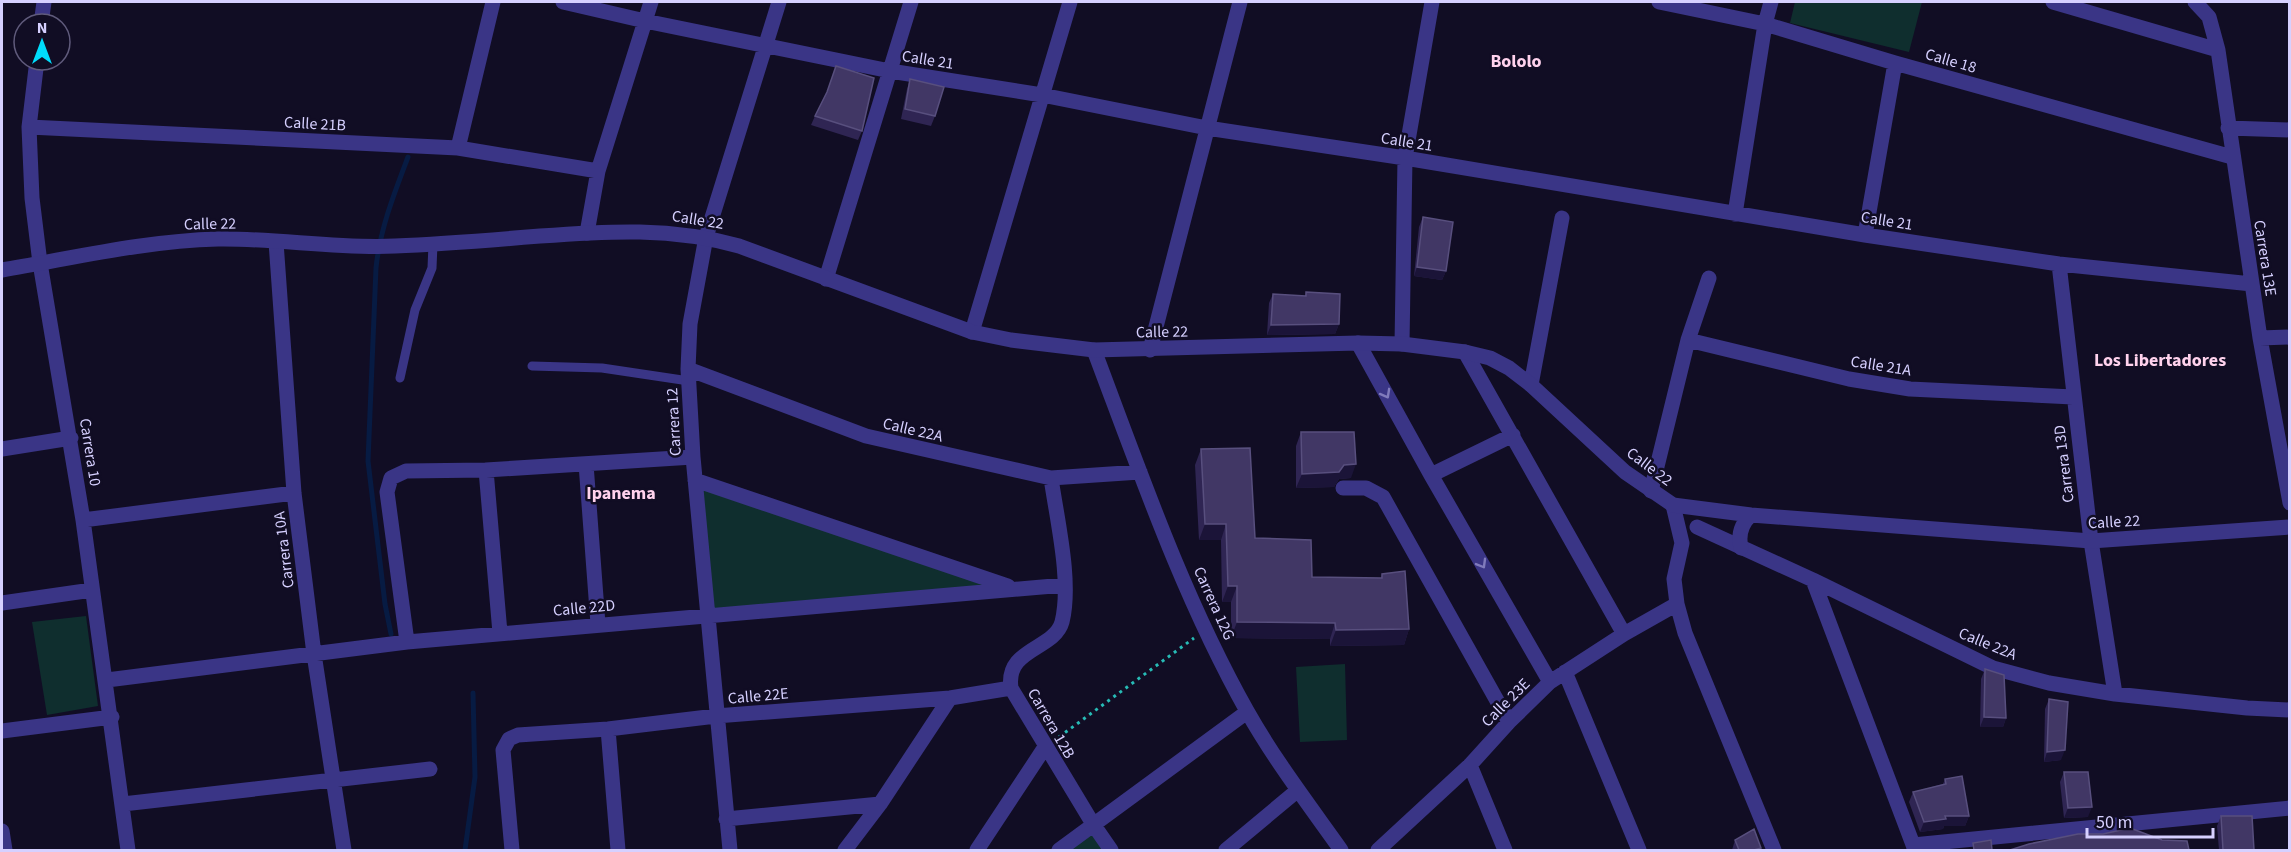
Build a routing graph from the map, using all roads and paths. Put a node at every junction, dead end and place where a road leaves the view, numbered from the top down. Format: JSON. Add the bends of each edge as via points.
{"nodes":[{"id":1,"x":493,"y":2,"type":"edge"},
{"id":2,"x":563,"y":2,"type":"edge"},
{"id":3,"x":651,"y":2,"type":"edge"},
{"id":4,"x":779,"y":2,"type":"edge"},
{"id":5,"x":911,"y":2,"type":"edge"},
{"id":6,"x":1070,"y":2,"type":"edge"},
{"id":7,"x":1240,"y":2,"type":"edge"},
{"id":8,"x":1432,"y":2,"type":"edge"},
{"id":9,"x":1659,"y":2,"type":"edge"},
{"id":10,"x":1771,"y":2,"type":"edge"},
{"id":11,"x":2053,"y":2,"type":"edge"},
{"id":12,"x":2195,"y":2,"type":"edge"},
{"id":13,"x":645,"y":21,"type":"junction"},
{"id":14,"x":1765,"y":24,"type":"junction"},
{"id":15,"x":767,"y":44,"type":"junction"},
{"id":16,"x":2218,"y":50,"type":"junction"},
{"id":17,"x":1895,"y":63,"type":"junction"},
{"id":18,"x":890,"y":71,"type":"junction"},
{"id":19,"x":36,"y":72,"type":"edge"},
{"id":20,"x":1042,"y":95,"type":"junction"},
{"id":21,"x":29,"y":127,"type":"junction"},
{"id":22,"x":1207,"y":128,"type":"junction"},
{"id":23,"x":2228,"y":128,"type":"junction"},
{"id":24,"x":2289,"y":130,"type":"edge"},
{"id":25,"x":458,"y":148,"type":"junction"},
{"id":26,"x":2232,"y":157,"type":"junction"},
{"id":27,"x":1405,"y":158,"type":"junction"},
{"id":28,"x":598,"y":171,"type":"junction"},
{"id":29,"x":1734,"y":214,"type":"junction"},
{"id":30,"x":1562,"y":218,"type":"dead end"},
{"id":31,"x":587,"y":233,"type":"junction"},
{"id":32,"x":1865,"y":236,"type":"junction"},
{"id":33,"x":706,"y":237,"type":"junction"},
{"id":34,"x":276,"y":242,"type":"junction"},
{"id":35,"x":433,"y":244,"type":"junction"},
{"id":36,"x":40,"y":263,"type":"junction"},
{"id":37,"x":2058,"y":264,"type":"junction"},
{"id":38,"x":2,"y":270,"type":"edge"},
{"id":39,"x":1709,"y":278,"type":"dead end"},
{"id":40,"x":826,"y":279,"type":"junction"},
{"id":41,"x":2252,"y":284,"type":"junction"},
{"id":42,"x":972,"y":332,"type":"junction"},
{"id":43,"x":2289,"y":337,"type":"edge"},
{"id":44,"x":2260,"y":338,"type":"junction"},
{"id":45,"x":1688,"y":340,"type":"junction"},
{"id":46,"x":1358,"y":343,"type":"junction"},
{"id":47,"x":1402,"y":344,"type":"junction"},
{"id":48,"x":1094,"y":350,"type":"junction"},
{"id":49,"x":1150,"y":350,"type":"junction"},
{"id":50,"x":1465,"y":352,"type":"junction"},
{"id":51,"x":532,"y":366,"type":"dead end"},
{"id":52,"x":688,"y":375,"type":"junction"},
{"id":53,"x":400,"y":378,"type":"dead end"},
{"id":54,"x":1532,"y":385,"type":"junction"},
{"id":55,"x":2073,"y":397,"type":"junction"},
{"id":56,"x":1513,"y":435,"type":"junction"},
{"id":57,"x":70,"y":438,"type":"junction"},
{"id":58,"x":2,"y":449,"type":"edge"},
{"id":59,"x":693,"y":457,"type":"junction"},
{"id":60,"x":586,"y":464,"type":"junction"},
{"id":61,"x":486,"y":470,"type":"junction"},
{"id":62,"x":1140,"y":472,"type":"junction"},
{"id":63,"x":1431,"y":475,"type":"junction"},
{"id":64,"x":1052,"y":478,"type":"junction"},
{"id":65,"x":695,"y":480,"type":"junction"},
{"id":66,"x":1343,"y":488,"type":"dead end"},
{"id":67,"x":1651,"y":491,"type":"junction"},
{"id":68,"x":294,"y":493,"type":"junction"},
{"id":69,"x":2289,"y":503,"type":"edge"},
{"id":70,"x":1673,"y":505,"type":"junction"},
{"id":71,"x":1710,"y":510,"type":"junction"},
{"id":72,"x":1751,"y":515,"type":"junction"},
{"id":73,"x":83,"y":520,"type":"junction"},
{"id":74,"x":1697,"y":527,"type":"junction"},
{"id":75,"x":2289,"y":527,"type":"edge"},
{"id":76,"x":2091,"y":541,"type":"junction"},
{"id":77,"x":1682,"y":543,"type":"junction"},
{"id":78,"x":1741,"y":548,"type":"junction"},
{"id":79,"x":1813,"y":580,"type":"junction"},
{"id":80,"x":1065,"y":585,"type":"junction"},
{"id":81,"x":1014,"y":588,"type":"junction"},
{"id":82,"x":92,"y":590,"type":"junction"},
{"id":83,"x":2,"y":603,"type":"edge"},
{"id":84,"x":1677,"y":604,"type":"junction"},
{"id":85,"x":707,"y":615,"type":"junction"},
{"id":86,"x":598,"y":624,"type":"junction"},
{"id":87,"x":1205,"y":630,"type":"junction"},
{"id":88,"x":500,"y":633,"type":"junction"},
{"id":89,"x":1624,"y":634,"type":"junction"},
{"id":90,"x":407,"y":642,"type":"junction"},
{"id":91,"x":314,"y":654,"type":"junction"},
{"id":92,"x":1565,"y":672,"type":"junction"},
{"id":93,"x":107,"y":680,"type":"junction"},
{"id":94,"x":1550,"y":682,"type":"junction"},
{"id":95,"x":1011,"y":688,"type":"junction"},
{"id":96,"x":2115,"y":694,"type":"junction"},
{"id":97,"x":950,"y":698,"type":"junction"},
{"id":98,"x":2289,"y":710,"type":"edge"},
{"id":99,"x":1247,"y":712,"type":"junction"},
{"id":100,"x":716,"y":716,"type":"junction"},
{"id":101,"x":112,"y":717,"type":"junction"},
{"id":102,"x":1509,"y":722,"type":"junction"},
{"id":103,"x":608,"y":729,"type":"junction"},
{"id":104,"x":2,"y":731,"type":"edge"},
{"id":105,"x":1045,"y":747,"type":"junction"},
{"id":106,"x":1470,"y":765,"type":"junction"},
{"id":107,"x":430,"y":769,"type":"dead end"},
{"id":108,"x":333,"y":779,"type":"junction"},
{"id":109,"x":1298,"y":790,"type":"junction"},
{"id":110,"x":123,"y":804,"type":"junction"},
{"id":111,"x":880,"y":804,"type":"junction"},
{"id":112,"x":2289,"y":808,"type":"edge"},
{"id":113,"x":726,"y":819,"type":"junction"},
{"id":114,"x":1093,"y":824,"type":"junction"},
{"id":115,"x":2,"y":831,"type":"edge"},
{"id":116,"x":1914,"y":848,"type":"edge"},
{"id":117,"x":4,"y":850,"type":"edge"},
{"id":118,"x":128,"y":850,"type":"edge"},
{"id":119,"x":344,"y":850,"type":"edge"},
{"id":120,"x":512,"y":850,"type":"edge"},
{"id":121,"x":618,"y":850,"type":"edge"},
{"id":122,"x":730,"y":850,"type":"edge"},
{"id":123,"x":845,"y":850,"type":"edge"},
{"id":124,"x":977,"y":850,"type":"edge"},
{"id":125,"x":1059,"y":850,"type":"edge"},
{"id":126,"x":1111,"y":850,"type":"edge"},
{"id":127,"x":1226,"y":850,"type":"edge"},
{"id":128,"x":1341,"y":850,"type":"edge"},
{"id":129,"x":1378,"y":850,"type":"edge"},
{"id":130,"x":1505,"y":850,"type":"edge"},
{"id":131,"x":1639,"y":850,"type":"edge"},
{"id":132,"x":1774,"y":850,"type":"edge"}],
"edges":[{"from":1,"to":25,"type":"street"},
{"from":2,"to":13,"type":"street","name":"Calle 21"},
{"from":3,"to":13,"type":"street"},
{"from":4,"to":15,"type":"street","name":"Carrera 12"},
{"from":5,"to":18,"type":"street"},
{"from":6,"to":20,"type":"street"},
{"from":7,"to":22,"type":"street"},
{"from":8,"to":27,"type":"street"},
{"from":9,"to":14,"type":"street","name":"Calle 18"},
{"from":10,"to":14,"type":"street"},
{"from":11,"to":16,"type":"street"},
{"from":12,"to":16,"type":"street","name":"Carrera 13E","via":[[2209,17]]},
{"from":13,"to":15,"type":"street","name":"Calle 21"},
{"from":13,"to":28,"type":"street"},
{"from":14,"to":17,"type":"street","name":"Calle 18"},
{"from":14,"to":29,"type":"street"},
{"from":15,"to":18,"type":"street","name":"Calle 21"},
{"from":15,"to":33,"type":"street","name":"Carrera 12"},
{"from":16,"to":23,"type":"street","name":"Carrera 13E"},
{"from":17,"to":26,"type":"street","name":"Calle 18"},
{"from":17,"to":32,"type":"street"},
{"from":18,"to":20,"type":"street","name":"Calle 21"},
{"from":18,"to":40,"type":"street"},
{"from":19,"to":21,"type":"street","name":"Carrera 10"},
{"from":20,"to":22,"type":"street","name":"Calle 21"},
{"from":20,"to":42,"type":"street"},
{"from":21,"to":25,"type":"street","name":"Calle 21B"},
{"from":21,"to":36,"type":"street","name":"Carrera 10"},
{"from":22,"to":27,"type":"street","name":"Calle 21"},
{"from":22,"to":49,"type":"street"},
{"from":23,"to":24,"type":"street"},
{"from":23,"to":26,"type":"street","name":"Carrera 13E"},
{"from":25,"to":28,"type":"street","name":"Calle 21B"},
{"from":26,"to":41,"type":"street","name":"Carrera 13E"},
{"from":27,"to":29,"type":"street","name":"Calle 21"},
{"from":27,"to":47,"type":"street"},
{"from":28,"to":31,"type":"street"},
{"from":29,"to":32,"type":"street","name":"Calle 21"},
{"from":30,"to":54,"type":"street"},
{"from":31,"to":33,"type":"street","name":"Calle 22","via":[[662,231]]},
{"from":31,"to":35,"type":"street","name":"Calle 22"},
{"from":32,"to":37,"type":"street","name":"Calle 21"},
{"from":33,"to":40,"type":"street","name":"Calle 22"},
{"from":33,"to":52,"type":"street","name":"Carrera 12","via":[[690,324]]},
{"from":34,"to":35,"type":"street","name":"Calle 22"},
{"from":34,"to":36,"type":"street","name":"Calle 22","via":[[162,242]]},
{"from":34,"to":68,"type":"street","name":"Carrera 10A"},
{"from":35,"to":53,"type":"lane","via":[[432,268],[415,310]]},
{"from":36,"to":38,"type":"street","name":"Calle 22"},
{"from":36,"to":57,"type":"street","name":"Carrera 10"},
{"from":37,"to":41,"type":"street","name":"Calle 21"},
{"from":37,"to":55,"type":"street","name":"Carrera 13D"},
{"from":39,"to":45,"type":"street"},
{"from":40,"to":42,"type":"street","name":"Calle 22"},
{"from":41,"to":44,"type":"street","name":"Carrera 13E"},
{"from":42,"to":48,"type":"street","name":"Calle 22"},
{"from":43,"to":44,"type":"street"},
{"from":44,"to":69,"type":"street","name":"Carrera 13E"},
{"from":45,"to":55,"type":"street","name":"Calle 21A","via":[[1910,389]]},
{"from":45,"to":67,"type":"street"},
{"from":46,"to":47,"type":"street","name":"Calle 22"},
{"from":46,"to":49,"type":"street","name":"Calle 22"},
{"from":46,"to":63,"type":"street","one_way":true},
{"from":47,"to":50,"type":"street","name":"Calle 22"},
{"from":48,"to":49,"type":"street","name":"Calle 22"},
{"from":48,"to":62,"type":"street","name":"Carrera 12G"},
{"from":50,"to":54,"type":"street","name":"Calle 22","via":[[1490,358]]},
{"from":50,"to":56,"type":"street"},
{"from":51,"to":52,"type":"lane"},
{"from":52,"to":59,"type":"street","name":"Carrera 12"},
{"from":52,"to":64,"type":"street","name":"Calle 22A","via":[[866,436]]},
{"from":54,"to":67,"type":"street","name":"Calle 22","via":[[1625,472]]},
{"from":55,"to":76,"type":"street","name":"Carrera 13D"},
{"from":56,"to":63,"type":"street"},
{"from":56,"to":89,"type":"street"},
{"from":57,"to":58,"type":"street"},
{"from":57,"to":73,"type":"street","name":"Carrera 10"},
{"from":59,"to":60,"type":"street"},
{"from":59,"to":65,"type":"street","name":"Carrera 12"},
{"from":60,"to":61,"type":"street"},
{"from":60,"to":86,"type":"street"},
{"from":61,"to":88,"type":"street"},
{"from":61,"to":90,"type":"street","via":[[406,471],[392,478],[387,492]]},
{"from":62,"to":64,"type":"street","name":"Calle 22A"},
{"from":62,"to":87,"type":"street","name":"Carrera 12G"},
{"from":63,"to":94,"type":"street","one_way":true},
{"from":64,"to":80,"type":"street","name":"Carrera 12B"},
{"from":65,"to":81,"type":"street"},
{"from":65,"to":85,"type":"street","name":"Carrera 12"},
{"from":66,"to":102,"type":"street","via":[[1366,488],[1383,497]]},
{"from":67,"to":70,"type":"street","name":"Calle 22"},
{"from":68,"to":73,"type":"street"},
{"from":68,"to":91,"type":"street","name":"Carrera 10A"},
{"from":70,"to":71,"type":"street","name":"Calle 22"},
{"from":70,"to":77,"type":"street"},
{"from":71,"to":72,"type":"street","name":"Calle 22"},
{"from":71,"to":74,"type":"street"},
{"from":72,"to":76,"type":"street","name":"Calle 22"},
{"from":72,"to":78,"type":"street","via":[[1741,529]]},
{"from":73,"to":82,"type":"street","name":"Carrera 10"},
{"from":74,"to":77,"type":"street"},
{"from":74,"to":78,"type":"street","name":"Calle 22A"},
{"from":75,"to":76,"type":"street","name":"Calle 22"},
{"from":76,"to":96,"type":"street","name":"Carrera 13D"},
{"from":77,"to":84,"type":"street","via":[[1674,579]]},
{"from":78,"to":79,"type":"street","name":"Calle 22A"},
{"from":79,"to":96,"type":"street","name":"Calle 22A","via":[[1993,668]]},
{"from":79,"to":116,"type":"street"},
{"from":80,"to":81,"type":"street","name":"Calle 22D"},
{"from":80,"to":95,"type":"street","name":"Carrera 12B","via":[[1061,624],[1052,636],[1018,661],[1010,678]]},
{"from":81,"to":85,"type":"street","name":"Calle 22D"},
{"from":82,"to":83,"type":"street"},
{"from":82,"to":93,"type":"street","name":"Carrera 10"},
{"from":84,"to":89,"type":"street","name":"Calle 23E"},
{"from":84,"to":132,"type":"street","via":[[1685,633]]},
{"from":85,"to":86,"type":"street","name":"Calle 22D"},
{"from":85,"to":100,"type":"street","name":"Carrera 12"},
{"from":86,"to":88,"type":"street","name":"Calle 22D"},
{"from":87,"to":99,"type":"street","name":"Carrera 12G"},
{"from":87,"to":105,"type":"path"},
{"from":88,"to":90,"type":"street","name":"Calle 22D"},
{"from":89,"to":92,"type":"street","name":"Calle 23E"},
{"from":90,"to":91,"type":"street","name":"Calle 22D"},
{"from":91,"to":93,"type":"street","name":"Calle 22D"},
{"from":91,"to":108,"type":"street","name":"Carrera 10A"},
{"from":92,"to":94,"type":"street","name":"Calle 23E"},
{"from":92,"to":131,"type":"street"},
{"from":93,"to":101,"type":"street","name":"Carrera 10"},
{"from":94,"to":102,"type":"street","name":"Calle 23E"},
{"from":95,"to":97,"type":"street","name":"Calle 22E"},
{"from":95,"to":105,"type":"street","name":"Carrera 12B"},
{"from":96,"to":98,"type":"street","name":"Calle 22A"},
{"from":97,"to":100,"type":"street","name":"Calle 22E"},
{"from":97,"to":111,"type":"street"},
{"from":99,"to":109,"type":"street","name":"Carrera 12G"},
{"from":99,"to":114,"type":"street"},
{"from":100,"to":103,"type":"street","name":"Calle 22E"},
{"from":100,"to":113,"type":"street","name":"Carrera 12"},
{"from":101,"to":104,"type":"street"},
{"from":101,"to":110,"type":"street","name":"Carrera 10"},
{"from":102,"to":106,"type":"street","name":"Calle 23E"},
{"from":103,"to":120,"type":"street","name":"Calle 22E","via":[[518,735],[509,739],[503,750]]},
{"from":103,"to":121,"type":"street"},
{"from":105,"to":114,"type":"street","name":"Carrera 12B"},
{"from":105,"to":124,"type":"street"},
{"from":106,"to":129,"type":"street","name":"Calle 23E"},
{"from":106,"to":130,"type":"street"},
{"from":107,"to":108,"type":"street"},
{"from":108,"to":110,"type":"street"},
{"from":108,"to":119,"type":"street","name":"Carrera 10A"},
{"from":109,"to":127,"type":"street"},
{"from":109,"to":128,"type":"street","name":"Carrera 12G"},
{"from":110,"to":118,"type":"street","name":"Carrera 10"},
{"from":111,"to":113,"type":"street"},
{"from":111,"to":123,"type":"street"},
{"from":112,"to":116,"type":"street"},
{"from":113,"to":122,"type":"street","name":"Carrera 12"},
{"from":114,"to":125,"type":"street"},
{"from":114,"to":126,"type":"street","name":"Carrera 12B"},
{"from":115,"to":117,"type":"street"}]}
